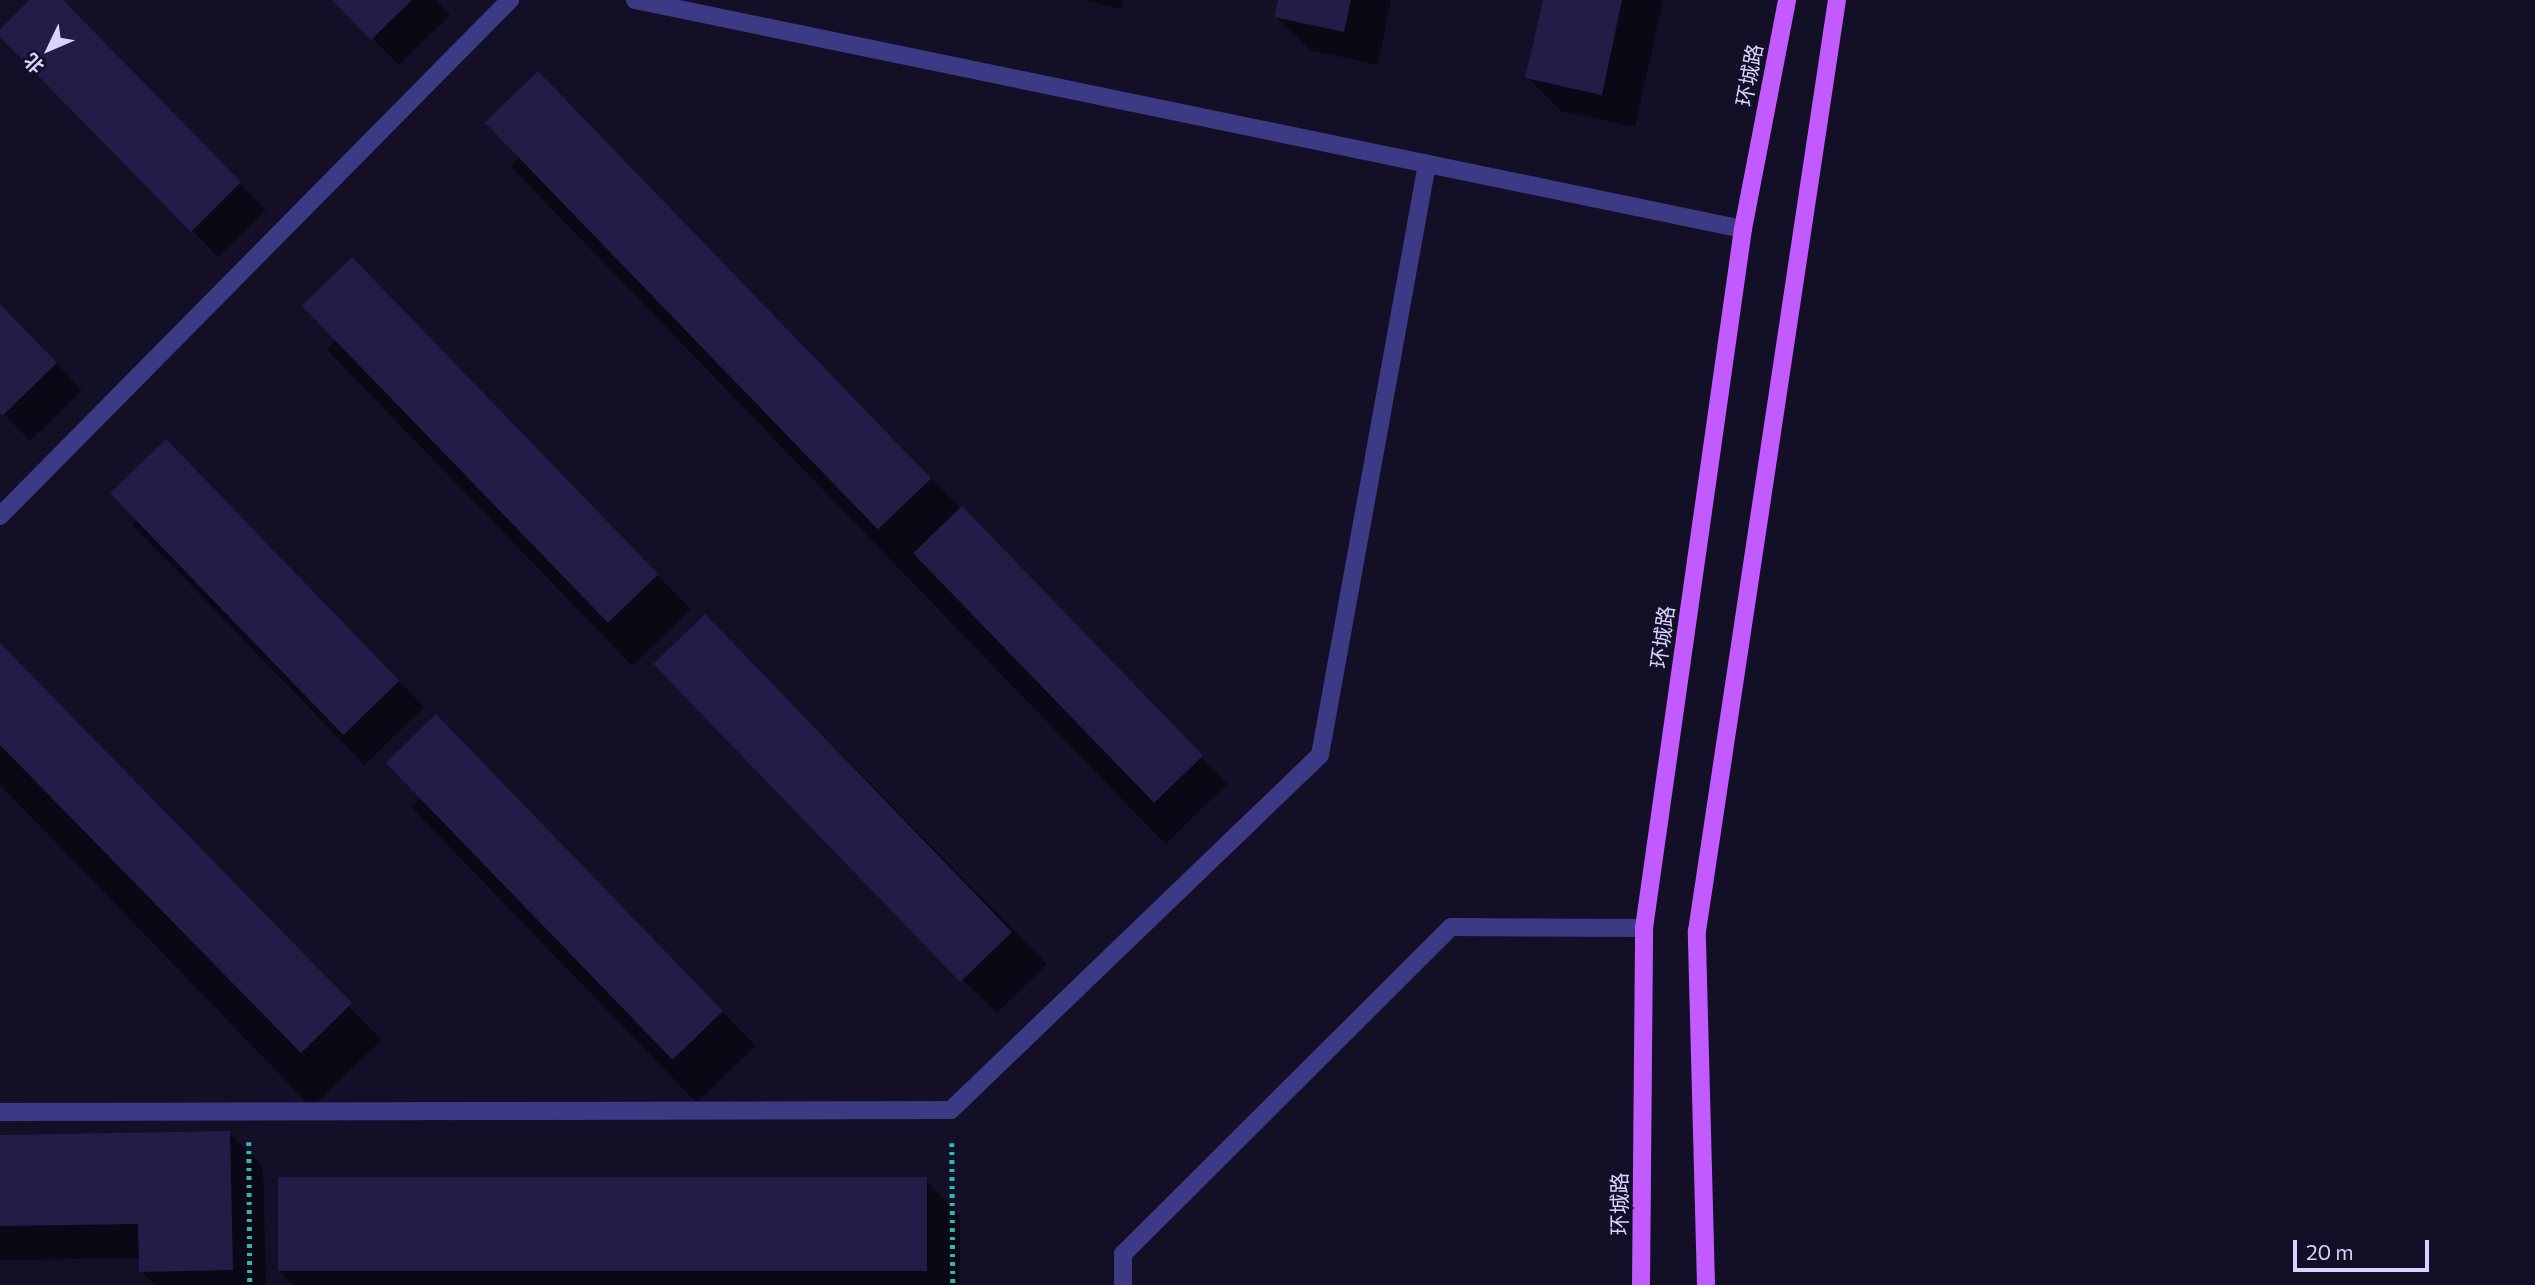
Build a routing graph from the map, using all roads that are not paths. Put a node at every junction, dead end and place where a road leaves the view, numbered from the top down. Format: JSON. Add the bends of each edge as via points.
{"nodes":[{"id":1,"x":510,"y":0,"type":"edge"},
{"id":2,"x":635,"y":0,"type":"edge"},
{"id":3,"x":1787,"y":0,"type":"edge"},
{"id":4,"x":1837,"y":0,"type":"edge"},
{"id":5,"x":1427,"y":164,"type":"junction"},
{"id":6,"x":1743,"y":229,"type":"junction"},
{"id":7,"x":0,"y":516,"type":"edge"},
{"id":8,"x":1644,"y":928,"type":"junction"},
{"id":9,"x":0,"y":1112,"type":"edge"},
{"id":10,"x":1124,"y":1285,"type":"edge"},
{"id":11,"x":1642,"y":1285,"type":"edge"},
{"id":12,"x":1706,"y":1285,"type":"edge"}],
"edges":[{"from":1,"to":7,"type":"street"},
{"from":2,"to":5,"type":"street"},
{"from":3,"to":6,"type":"main road","name":"环城路"},
{"from":4,"to":12,"type":"main road","via":[[1697,931]]},
{"from":5,"to":6,"type":"street"},
{"from":5,"to":9,"type":"street","via":[[1320,755],[951,1110]]},
{"from":6,"to":8,"type":"main road","name":"环城路"},
{"from":8,"to":10,"type":"street","via":[[1451,927],[1123,1254]]},
{"from":8,"to":11,"type":"main road","name":"环城路"}]}
